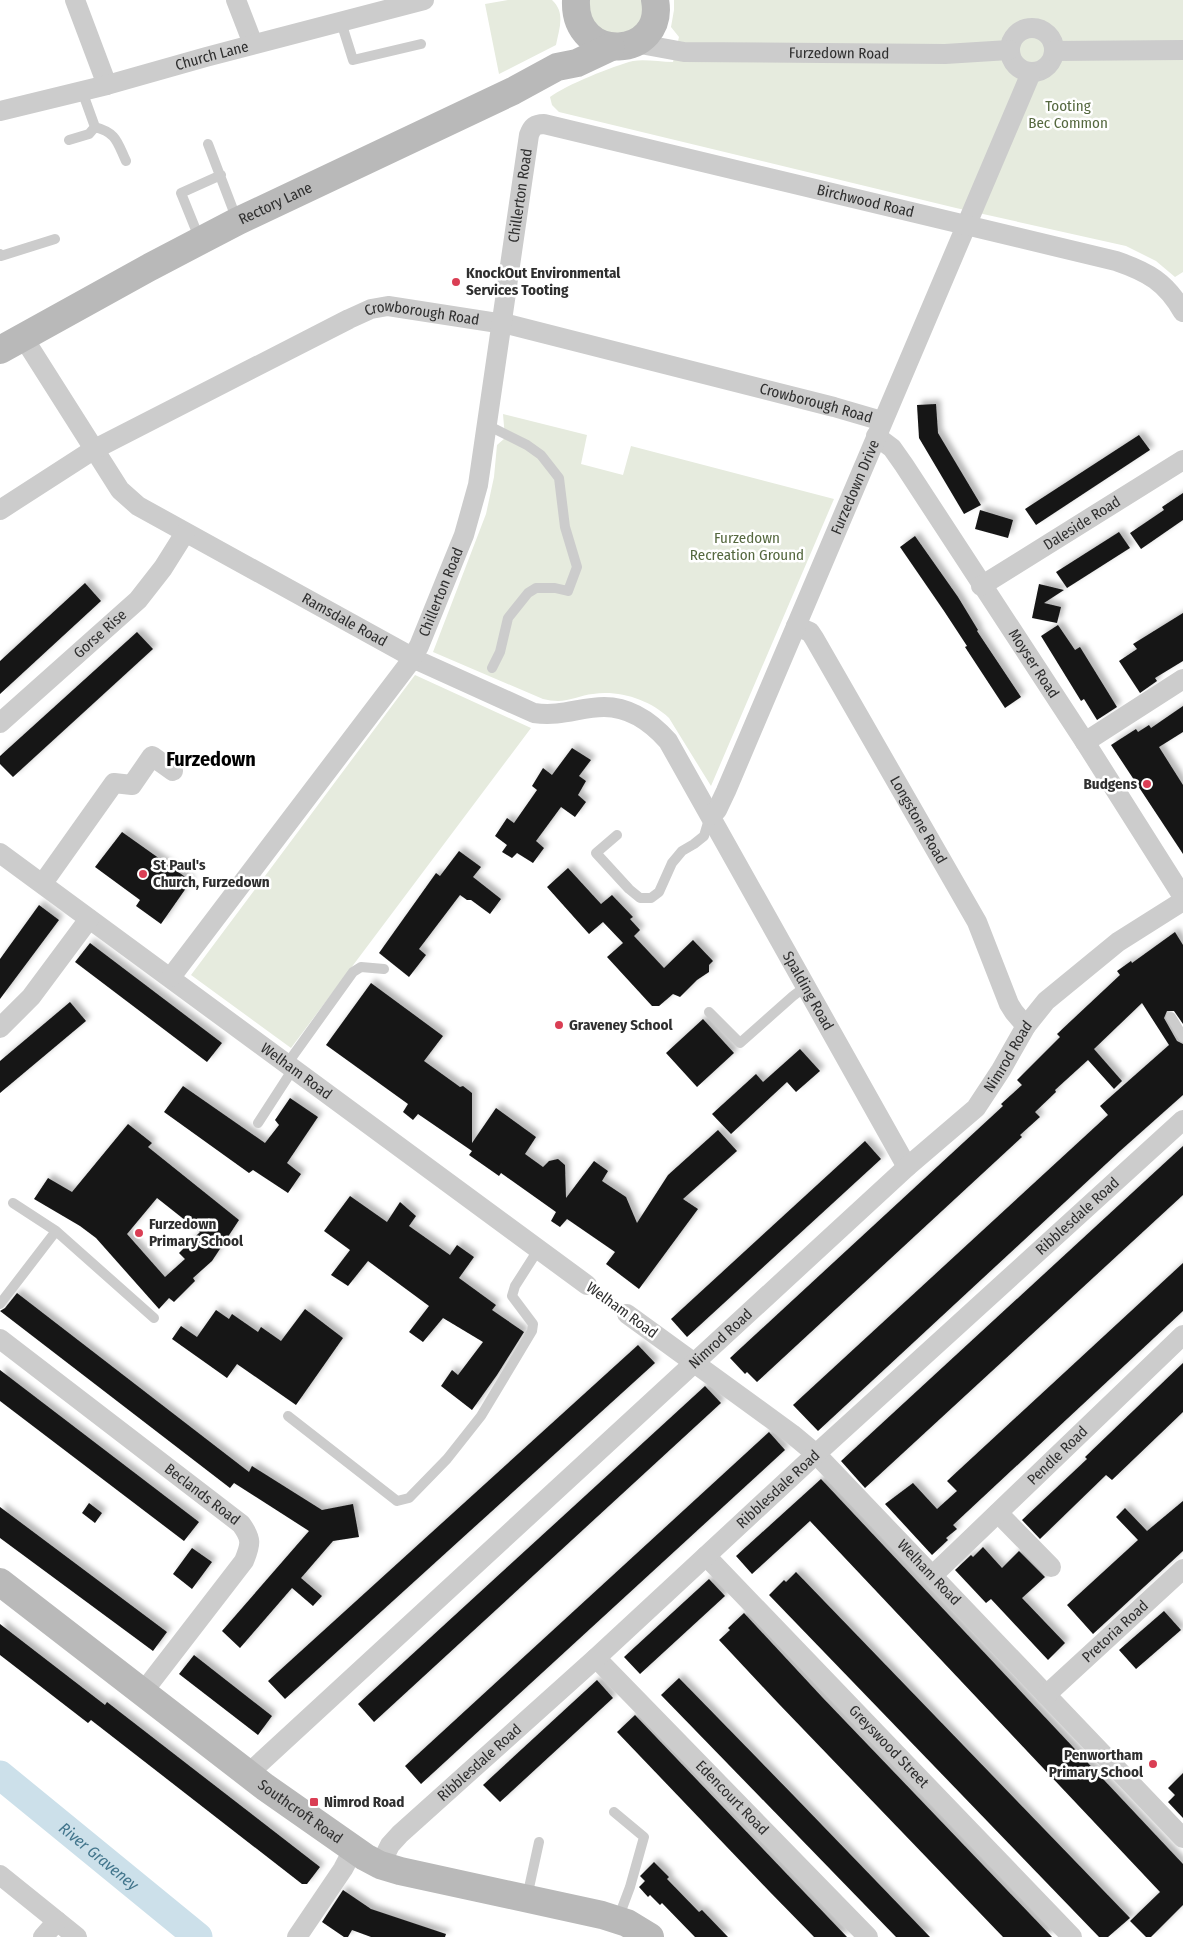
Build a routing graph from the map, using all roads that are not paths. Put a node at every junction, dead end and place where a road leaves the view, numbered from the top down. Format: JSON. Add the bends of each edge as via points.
{"nodes":[{"id":1,"x":74,"y":0,"type":"edge"},
{"id":2,"x":236,"y":0,"type":"edge"},
{"id":3,"x":424,"y":0,"type":"edge"},
{"id":4,"x":655,"y":0,"type":"edge"},
{"id":5,"x":574,"y":8,"type":"edge"},
{"id":6,"x":341,"y":22,"type":"junction"},
{"id":7,"x":632,"y":39,"type":"junction"},
{"id":8,"x":253,"y":44,"type":"junction"},
{"id":9,"x":421,"y":44,"type":"dead end"},
{"id":10,"x":1009,"y":50,"type":"junction"},
{"id":11,"x":1183,"y":50,"type":"edge"},
{"id":12,"x":1054,"y":51,"type":"junction"},
{"id":13,"x":557,"y":67,"type":"junction"},
{"id":14,"x":1031,"y":73,"type":"junction"},
{"id":15,"x":107,"y":85,"type":"junction"},
{"id":16,"x":82,"y":91,"type":"junction"},
{"id":17,"x":0,"y":111,"type":"edge"},
{"id":18,"x":95,"y":127,"type":"junction"},
{"id":19,"x":531,"y":129,"type":"joint"},
{"id":20,"x":70,"y":140,"type":"dead end"},
{"id":21,"x":208,"y":144,"type":"dead end"},
{"id":22,"x":126,"y":161,"type":"dead end"},
{"id":23,"x":221,"y":175,"type":"junction"},
{"id":24,"x":238,"y":221,"type":"junction"},
{"id":25,"x":966,"y":226,"type":"junction"},
{"id":26,"x":55,"y":239,"type":"dead end"},
{"id":27,"x":200,"y":241,"type":"junction"},
{"id":28,"x":0,"y":254,"type":"edge"},
{"id":29,"x":1183,"y":312,"type":"edge"},
{"id":30,"x":501,"y":323,"type":"junction"},
{"id":31,"x":12,"y":344,"type":"edge"},
{"id":32,"x":487,"y":425,"type":"junction"},
{"id":33,"x":879,"y":428,"type":"junction"},
{"id":34,"x":93,"y":450,"type":"junction"},
{"id":35,"x":1183,"y":460,"type":"edge"},
{"id":36,"x":0,"y":510,"type":"edge"},
{"id":37,"x":185,"y":533,"type":"junction"},
{"id":38,"x":981,"y":586,"type":"junction"},
{"id":39,"x":796,"y":626,"type":"junction"},
{"id":40,"x":412,"y":657,"type":"junction"},
{"id":41,"x":492,"y":668,"type":"dead end"},
{"id":42,"x":1183,"y":679,"type":"edge"},
{"id":43,"x":0,"y":723,"type":"edge"},
{"id":44,"x":1085,"y":742,"type":"junction"},
{"id":45,"x":173,"y":771,"type":"dead end"},
{"id":46,"x":711,"y":815,"type":"junction"},
{"id":47,"x":617,"y":834,"type":"dead end"},
{"id":48,"x":0,"y":853,"type":"edge"},
{"id":49,"x":43,"y":884,"type":"junction"},
{"id":50,"x":1183,"y":899,"type":"edge"},
{"id":51,"x":89,"y":919,"type":"junction"},
{"id":52,"x":384,"y":969,"type":"dead end"},
{"id":53,"x":171,"y":978,"type":"junction"},
{"id":54,"x":805,"y":988,"type":"junction"},
{"id":55,"x":709,"y":1012,"type":"dead end"},
{"id":56,"x":1171,"y":1017,"type":"dead end"},
{"id":57,"x":1026,"y":1026,"type":"junction"},
{"id":58,"x":0,"y":1028,"type":"edge"},
{"id":59,"x":1183,"y":1037,"type":"edge"},
{"id":60,"x":290,"y":1067,"type":"junction"},
{"id":61,"x":1183,"y":1120,"type":"edge"},
{"id":62,"x":258,"y":1123,"type":"dead end"},
{"id":63,"x":907,"y":1167,"type":"junction"},
{"id":64,"x":12,"y":1203,"type":"dead end"},
{"id":65,"x":56,"y":1231,"type":"junction"},
{"id":66,"x":538,"y":1250,"type":"junction"},
{"id":67,"x":587,"y":1285,"type":"joint"},
{"id":68,"x":0,"y":1304,"type":"edge"},
{"id":69,"x":627,"y":1314,"type":"joint"},
{"id":70,"x":154,"y":1318,"type":"dead end"},
{"id":71,"x":1183,"y":1335,"type":"edge"},
{"id":72,"x":0,"y":1339,"type":"edge"},
{"id":73,"x":693,"y":1362,"type":"junction"},
{"id":74,"x":288,"y":1416,"type":"dead end"},
{"id":75,"x":816,"y":1454,"type":"junction"},
{"id":76,"x":998,"y":1513,"type":"junction"},
{"id":77,"x":706,"y":1556,"type":"junction"},
{"id":78,"x":1051,"y":1567,"type":"dead end"},
{"id":79,"x":1183,"y":1569,"type":"edge"},
{"id":80,"x":932,"y":1576,"type":"junction"},
{"id":81,"x":0,"y":1582,"type":"edge"},
{"id":82,"x":596,"y":1658,"type":"junction"},
{"id":83,"x":143,"y":1692,"type":"junction"},
{"id":84,"x":1046,"y":1695,"type":"junction"},
{"id":85,"x":249,"y":1773,"type":"junction"},
{"id":86,"x":614,"y":1812,"type":"dead end"},
{"id":87,"x":1183,"y":1838,"type":"edge"},
{"id":88,"x":539,"y":1842,"type":"dead end"},
{"id":89,"x":353,"y":1850,"type":"junction"},
{"id":90,"x":380,"y":1865,"type":"junction"},
{"id":91,"x":0,"y":1875,"type":"edge"},
{"id":92,"x":526,"y":1898,"type":"junction"},
{"id":93,"x":618,"y":1920,"type":"junction"},
{"id":94,"x":57,"y":1921,"type":"junction"},
{"id":95,"x":43,"y":1937,"type":"edge"},
{"id":96,"x":77,"y":1937,"type":"edge"},
{"id":97,"x":297,"y":1937,"type":"edge"},
{"id":98,"x":650,"y":1937,"type":"edge"},
{"id":99,"x":868,"y":1937,"type":"edge"},
{"id":100,"x":1072,"y":1937,"type":"edge"}],
"edges":[{"from":1,"to":15,"type":"street"},
{"from":2,"to":8,"type":"street"},
{"from":3,"to":6,"type":"street","name":"Church Lane"},
{"from":4,"to":7,"type":"main road","via":[[657,8]]},
{"from":5,"to":7,"type":"main road","via":[[589,37],[597,42]]},
{"from":5,"to":13,"type":"main road"},
{"from":6,"to":8,"type":"street","name":"Church Lane"},
{"from":6,"to":9,"type":"lane","via":[[353,60]]},
{"from":7,"to":10,"type":"street","name":"Furzedown Road","via":[[684,52],[945,54]]},
{"from":7,"to":13,"type":"main road","name":"Rectory Lane","via":[[577,63]]},
{"from":8,"to":15,"type":"street","name":"Church Lane"},
{"from":10,"to":12,"type":"street","via":[[1015,36],[1035,28],[1048,33]]},
{"from":10,"to":14,"type":"street","via":[[1018,69]]},
{"from":11,"to":12,"type":"street"},
{"from":12,"to":14,"type":"street","via":[[1048,66]]},
{"from":13,"to":24,"type":"main road","name":"Rectory Lane"},
{"from":14,"to":25,"type":"street","name":"Furzedown Drive"},
{"from":15,"to":16,"type":"street","name":"Church Lane"},
{"from":16,"to":17,"type":"street","name":"Church Lane"},
{"from":16,"to":18,"type":"lane"},
{"from":18,"to":20,"type":"lane","via":[[90,134]]},
{"from":18,"to":22,"type":"lane","via":[[108,130],[115,136]]},
{"from":19,"to":25,"type":"street","name":"Birchwood Road","via":[[536,124],[544,124]]},
{"from":19,"to":30,"type":"street","name":"Chillerton Road"},
{"from":21,"to":23,"type":"lane"},
{"from":23,"to":24,"type":"lane"},
{"from":23,"to":27,"type":"lane","via":[[181,192]]},
{"from":24,"to":27,"type":"main road","name":"Rectory Lane"},
{"from":25,"to":29,"type":"street","name":"Birchwood Road","via":[[1131,266],[1164,285]]},
{"from":25,"to":33,"type":"street","name":"Furzedown Drive"},
{"from":26,"to":28,"type":"lane"},
{"from":27,"to":31,"type":"main road","name":"Rectory Lane"},
{"from":30,"to":32,"type":"street","name":"Chillerton Road"},
{"from":30,"to":33,"type":"street","name":"Crowborough Road","via":[[834,407]]},
{"from":30,"to":34,"type":"street","name":"Crowborough Road","via":[[379,307],[348,319]]},
{"from":31,"to":34,"type":"street","name":"Ramsdale Road"},
{"from":32,"to":40,"type":"street","name":"Chillerton Road","via":[[478,485],[464,535]]},
{"from":32,"to":41,"type":"lane","via":[[528,445],[541,455],[559,478],[566,527],[577,567],[568,591],[536,588],[518,604],[508,618],[500,652]]},
{"from":33,"to":38,"type":"street","name":"Moyser Road"},
{"from":33,"to":39,"type":"street","name":"Furzedown Drive"},
{"from":34,"to":36,"type":"street","name":"Crowborough Road"},
{"from":34,"to":37,"type":"street","name":"Ramsdale Road","via":[[128,499]]},
{"from":35,"to":38,"type":"street","name":"Daleside Road"},
{"from":37,"to":40,"type":"street","name":"Ramsdale Road"},
{"from":37,"to":43,"type":"street","name":"Gorse Rise","via":[[138,600]]},
{"from":38,"to":44,"type":"street","name":"Moyser Road"},
{"from":39,"to":46,"type":"street","name":"Furzedown Drive","via":[[726,791]]},
{"from":39,"to":57,"type":"street","name":"Longstone Road","via":[[810,632],[814,638],[976,922],[1009,1004]]},
{"from":40,"to":46,"type":"street","name":"Ramsdale Road","via":[[534,713],[551,715],[604,707],[645,719],[656,726],[668,741]]},
{"from":40,"to":53,"type":"street","name":"Chillerton Road"},
{"from":42,"to":44,"type":"street"},
{"from":44,"to":50,"type":"street","name":"Moyser Road"},
{"from":45,"to":49,"type":"street","via":[[152,756],[132,785],[114,783]]},
{"from":46,"to":47,"type":"lane","via":[[704,836],[672,863],[659,892],[651,898],[640,898],[596,853]]},
{"from":46,"to":54,"type":"street","name":"Spalding Road"},
{"from":48,"to":49,"type":"street","name":"Welham Road"},
{"from":49,"to":51,"type":"street","name":"Welham Road"},
{"from":50,"to":57,"type":"street","name":"Nimrod Road","via":[[1118,942],[1046,1001]]},
{"from":51,"to":53,"type":"street","name":"Welham Road"},
{"from":51,"to":58,"type":"street","via":[[31,997]]},
{"from":52,"to":60,"type":"lane","via":[[361,967],[352,972]]},
{"from":53,"to":60,"type":"street","name":"Welham Road"},
{"from":54,"to":55,"type":"lane","via":[[740,1043]]},
{"from":54,"to":63,"type":"street","name":"Spalding Road"},
{"from":56,"to":59,"type":"lane"},
{"from":57,"to":63,"type":"street","name":"Nimrod Road","via":[[976,1108]]},
{"from":60,"to":62,"type":"lane"},
{"from":60,"to":66,"type":"street","name":"Welham Road"},
{"from":61,"to":75,"type":"street","name":"Ribblesdale Road"},
{"from":63,"to":73,"type":"street","name":"Nimrod Road"},
{"from":64,"to":65,"type":"lane"},
{"from":65,"to":68,"type":"lane"},
{"from":65,"to":70,"type":"lane"},
{"from":66,"to":67,"type":"street","name":"Welham Road"},
{"from":66,"to":74,"type":"lane","via":[[512,1296],[533,1324],[532,1331],[481,1416],[447,1459],[409,1498],[396,1501]]},
{"from":67,"to":69,"type":"lane","name":"Welham Road"},
{"from":69,"to":73,"type":"street","name":"Welham Road"},
{"from":71,"to":76,"type":"street","name":"Pendle Road"},
{"from":72,"to":83,"type":"street","name":"Beclands Road","via":[[241,1524],[248,1535],[249,1548],[244,1561]]},
{"from":73,"to":75,"type":"street","name":"Welham Road"},
{"from":73,"to":85,"type":"street","name":"Nimrod Road"},
{"from":75,"to":77,"type":"street","name":"Ribblesdale Road"},
{"from":75,"to":80,"type":"street","name":"Welham Road"},
{"from":76,"to":78,"type":"street"},
{"from":76,"to":80,"type":"street","name":"Pendle Road"},
{"from":77,"to":82,"type":"street","name":"Ribblesdale Road"},
{"from":77,"to":100,"type":"street","name":"Greyswood Street"},
{"from":79,"to":84,"type":"street","name":"Pretoria Road"},
{"from":80,"to":84,"type":"street","name":"Welham Road"},
{"from":81,"to":83,"type":"main road","name":"Southcroft Road"},
{"from":82,"to":90,"type":"street","name":"Ribblesdale Road","via":[[400,1834]]},
{"from":82,"to":99,"type":"street","name":"Edencourt Road"},
{"from":83,"to":85,"type":"main road","name":"Southcroft Road"},
{"from":84,"to":87,"type":"street","name":"Welham Road"},
{"from":85,"to":89,"type":"main road","name":"Southcroft Road"},
{"from":86,"to":93,"type":"lane","via":[[644,1837]]},
{"from":88,"to":92,"type":"lane"},
{"from":89,"to":90,"type":"main road","name":"Southcroft Road"},
{"from":89,"to":97,"type":"street"},
{"from":90,"to":92,"type":"main road","name":"Southcroft Road"},
{"from":91,"to":94,"type":"street"},
{"from":92,"to":93,"type":"main road","name":"Southcroft Road"},
{"from":93,"to":98,"type":"main road","name":"Southcroft Road"},
{"from":94,"to":95,"type":"street"},
{"from":94,"to":96,"type":"street"}]}
